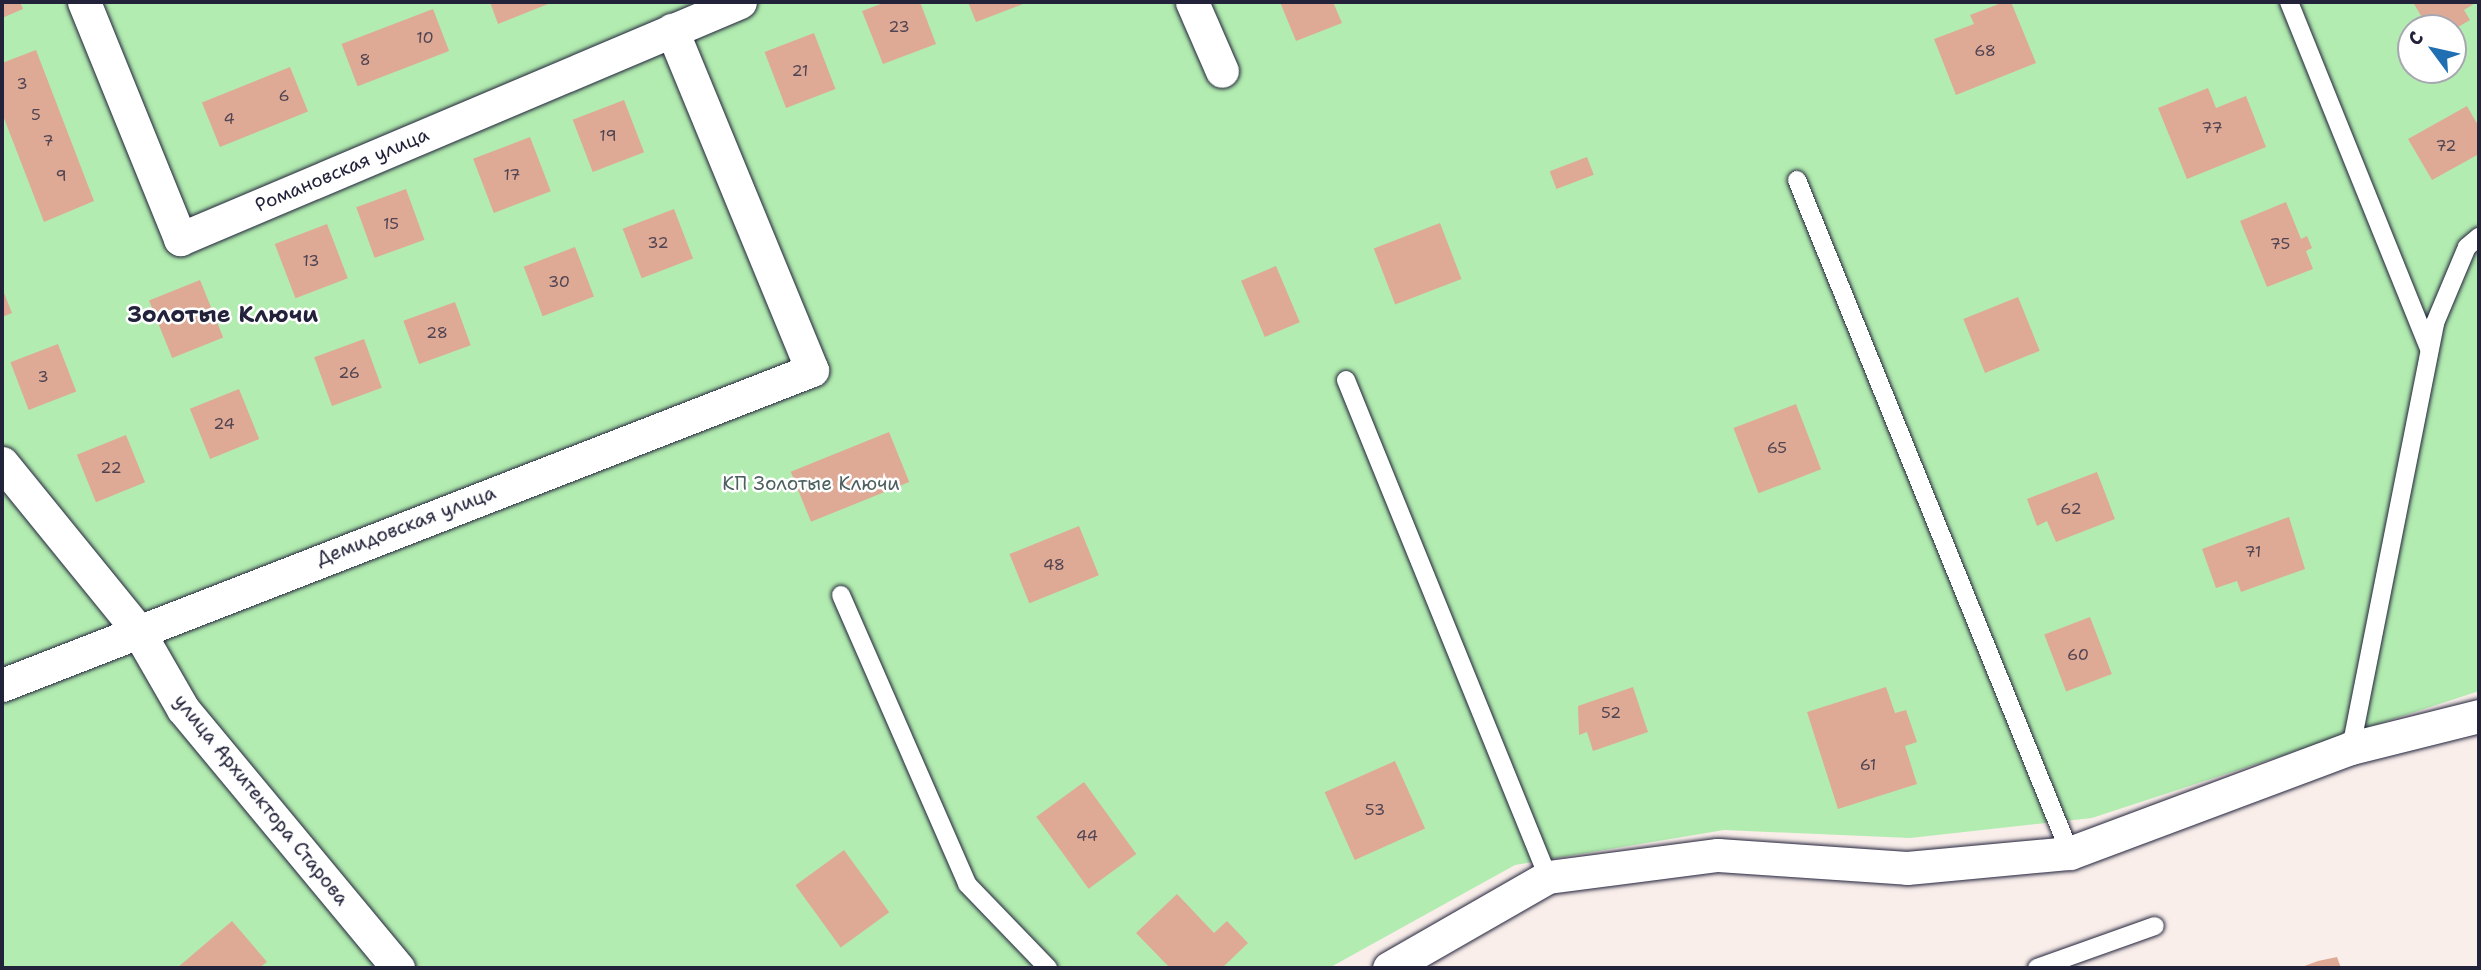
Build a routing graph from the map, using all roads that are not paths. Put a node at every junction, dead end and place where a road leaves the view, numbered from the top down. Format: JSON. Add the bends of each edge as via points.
{"nodes":[{"id":1,"x":84,"y":2,"type":"edge"},
{"id":2,"x":740,"y":2,"type":"edge"},
{"id":3,"x":1192,"y":2,"type":"edge"},
{"id":4,"x":2289,"y":2,"type":"edge"},
{"id":5,"x":672,"y":30,"type":"junction"},
{"id":6,"x":1222,"y":71,"type":"dead end"},
{"id":7,"x":1797,"y":180,"type":"dead end"},
{"id":8,"x":2479,"y":237,"type":"edge"},
{"id":9,"x":2429,"y":349,"type":"junction"},
{"id":10,"x":1346,"y":380,"type":"dead end"},
{"id":11,"x":2,"y":463,"type":"edge"},
{"id":12,"x":841,"y":595,"type":"dead end"},
{"id":13,"x":137,"y":629,"type":"junction"},
{"id":14,"x":2,"y":685,"type":"edge"},
{"id":15,"x":2479,"y":716,"type":"edge"},
{"id":16,"x":2351,"y":748,"type":"junction"},
{"id":17,"x":2070,"y":853,"type":"junction"},
{"id":18,"x":1548,"y":877,"type":"junction"},
{"id":19,"x":2155,"y":926,"type":"dead end"},
{"id":20,"x":398,"y":968,"type":"edge"},
{"id":21,"x":1048,"y":968,"type":"edge"},
{"id":22,"x":1389,"y":968,"type":"edge"},
{"id":23,"x":2036,"y":968,"type":"edge"}],
"edges":[{"from":1,"to":5,"type":"street","name":"Романовская улица","via":[[180,239]]},
{"from":2,"to":5,"type":"street","name":"Романовская улица"},
{"from":3,"to":6,"type":"street"},
{"from":4,"to":9,"type":"lane"},
{"from":5,"to":13,"type":"street","name":"Демидовская улица","via":[[812,370]]},
{"from":7,"to":17,"type":"lane"},
{"from":8,"to":9,"type":"lane","via":[[2467,247]]},
{"from":9,"to":16,"type":"lane"},
{"from":10,"to":18,"type":"lane"},
{"from":11,"to":13,"type":"street","name":"улица Архитектора Старова"},
{"from":12,"to":21,"type":"lane","via":[[967,884]]},
{"from":13,"to":14,"type":"street","name":"Демидовская улица"},
{"from":13,"to":20,"type":"street","name":"улица Архитектора Старова","via":[[183,709]]},
{"from":15,"to":16,"type":"street"},
{"from":16,"to":17,"type":"street"},
{"from":17,"to":18,"type":"street","via":[[1907,868],[1718,855]]},
{"from":18,"to":22,"type":"street"},
{"from":19,"to":23,"type":"lane"}]}
